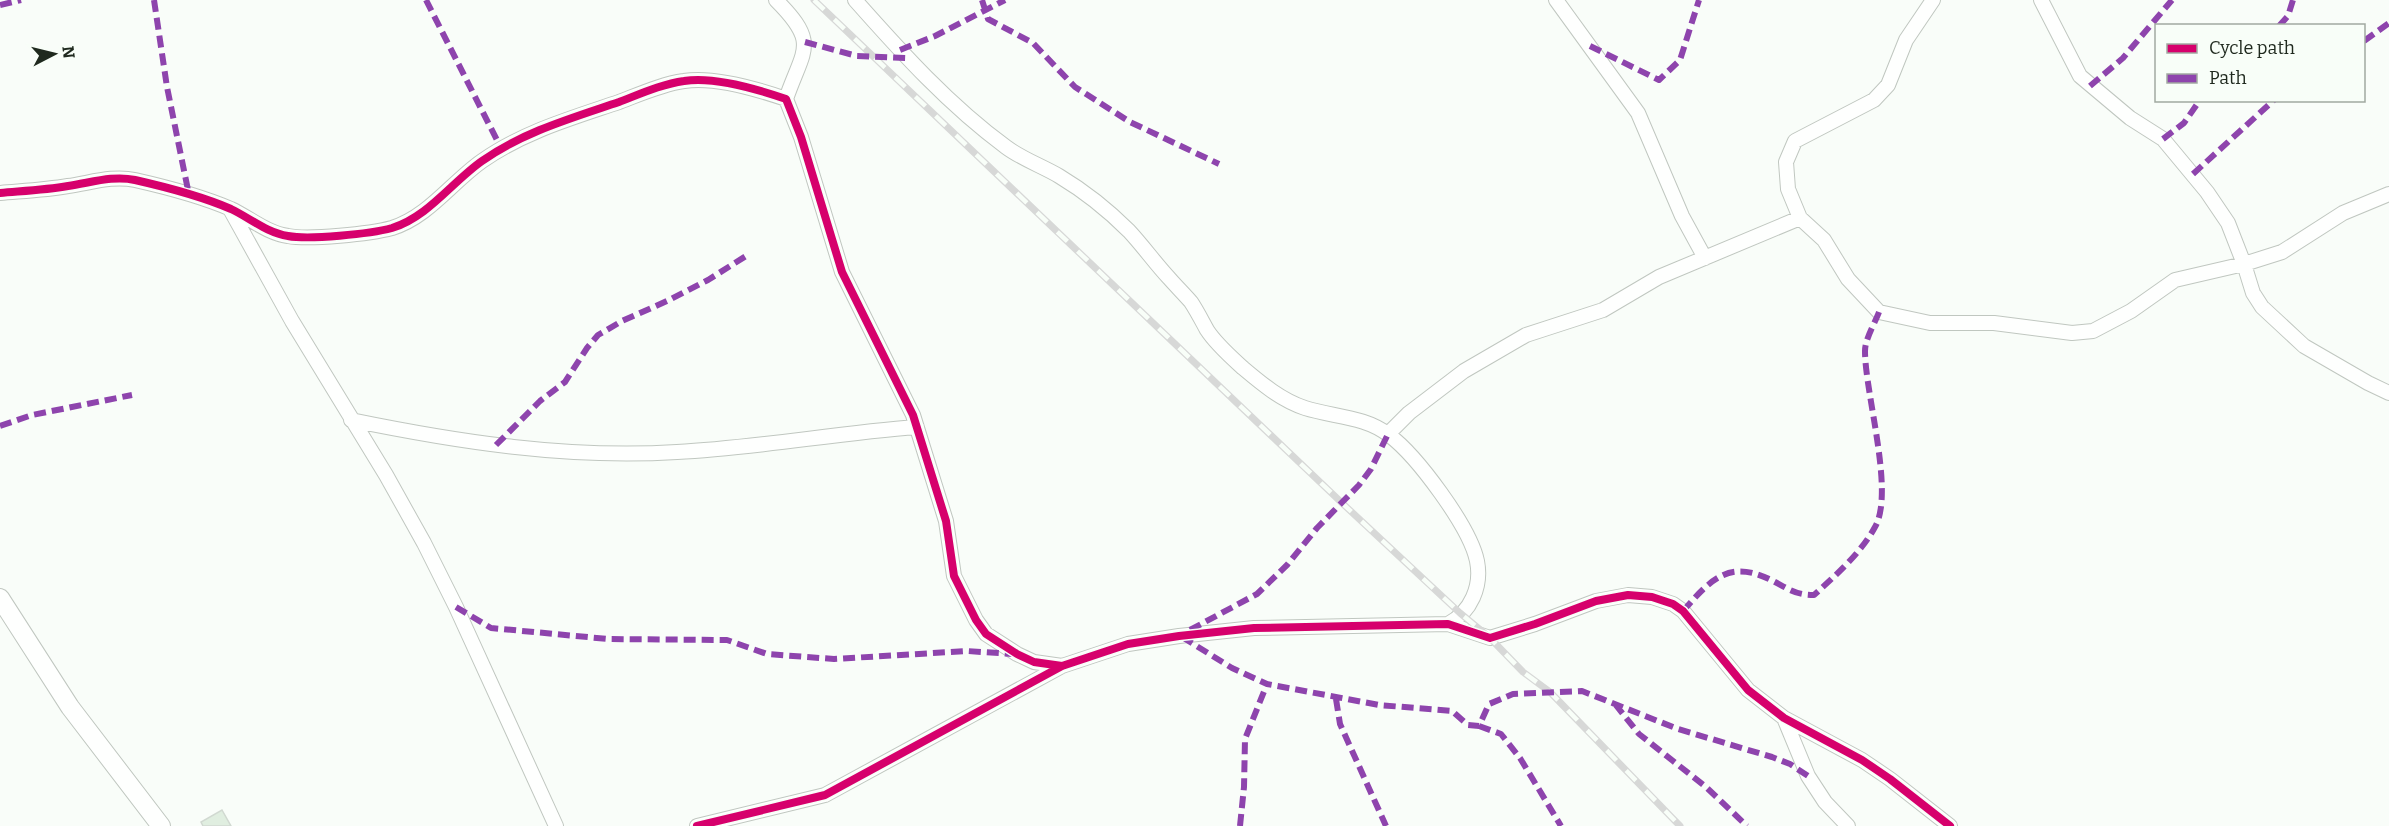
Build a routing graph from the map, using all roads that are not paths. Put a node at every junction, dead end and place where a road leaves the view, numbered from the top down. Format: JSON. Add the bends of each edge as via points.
{"nodes":[{"id":1,"x":776,"y":0,"type":"edge"},
{"id":2,"x":855,"y":0,"type":"edge"},
{"id":3,"x":1556,"y":0,"type":"edge"},
{"id":4,"x":1933,"y":0,"type":"edge"},
{"id":5,"x":2041,"y":0,"type":"edge"},
{"id":6,"x":786,"y":99,"type":"junction"},
{"id":7,"x":0,"y":193,"type":"edge"},
{"id":8,"x":2389,"y":194,"type":"edge"},
{"id":9,"x":230,"y":209,"type":"junction"},
{"id":10,"x":1800,"y":218,"type":"junction"},
{"id":11,"x":1705,"y":258,"type":"junction"},
{"id":12,"x":2244,"y":264,"type":"junction"},
{"id":13,"x":2389,"y":393,"type":"edge"},
{"id":14,"x":351,"y":420,"type":"junction"},
{"id":15,"x":917,"y":427,"type":"junction"},
{"id":16,"x":1388,"y":434,"type":"junction"},
{"id":17,"x":0,"y":598,"type":"edge"},
{"id":18,"x":1448,"y":624,"type":"junction"},
{"id":19,"x":1062,"y":666,"type":"junction"},
{"id":20,"x":1784,"y":718,"type":"junction"},
{"id":21,"x":161,"y":826,"type":"edge"},
{"id":22,"x":556,"y":826,"type":"edge"},
{"id":23,"x":697,"y":826,"type":"edge"},
{"id":24,"x":1848,"y":826,"type":"edge"},
{"id":25,"x":1950,"y":826,"type":"edge"}],
"edges":[{"from":1,"to":6,"type":"street","via":[[797,24],[805,42]]},
{"from":2,"to":16,"type":"street","via":[[936,88],[974,121],[1008,148],[1082,191],[1129,231],[1191,303],[1209,333],[1266,387],[1287,401],[1355,418]]},
{"from":3,"to":11,"type":"street","via":[[1638,113],[1682,216]]},
{"from":4,"to":10,"type":"street","via":[[1906,40],[1888,85],[1874,100],[1795,141],[1785,162],[1788,189]]},
{"from":5,"to":12,"type":"street","via":[[2079,76],[2163,139],[2228,223]]},
{"from":6,"to":9,"type":"street","via":[[708,81],[685,80],[664,86],[556,123],[501,148],[423,212],[392,228],[314,238],[287,236]]},
{"from":6,"to":15,"type":"street","via":[[842,272]]},
{"from":7,"to":9,"type":"street","via":[[111,179],[133,180]]},
{"from":8,"to":12,"type":"street","via":[[2343,213],[2282,252]]},
{"from":9,"to":14,"type":"street"},
{"from":10,"to":11,"type":"street"},
{"from":10,"to":12,"type":"street","via":[[1824,240],[1848,279],[1879,312],[1930,323],[1994,322],[2072,333],[2093,331],[2131,311],[2175,280]]},
{"from":11,"to":16,"type":"street","via":[[1659,277],[1603,310],[1518,339],[1464,371]]},
{"from":12,"to":13,"type":"street","via":[[2262,307],[2304,346]]},
{"from":14,"to":15,"type":"street","via":[[496,445],[590,454],[752,447]]},
{"from":14,"to":22,"type":"street","via":[[392,484],[456,607]]},
{"from":15,"to":19,"type":"street","via":[[946,521],[954,576],[976,620],[986,634],[1017,654],[1034,662]]},
{"from":16,"to":18,"type":"street","via":[[1440,491],[1476,560],[1478,585],[1473,600]]},
{"from":17,"to":21,"type":"street","via":[[70,707]]},
{"from":18,"to":19,"type":"street","via":[[1254,628],[1179,636],[1128,644]]},
{"from":18,"to":20,"type":"street","via":[[1490,638],[1596,601],[1628,595],[1652,597],[1683,611],[1748,690]]},
{"from":19,"to":23,"type":"street","via":[[825,795]]},
{"from":20,"to":24,"type":"street","via":[[1808,776]]},
{"from":20,"to":25,"type":"street","via":[[1862,760]]}]}
